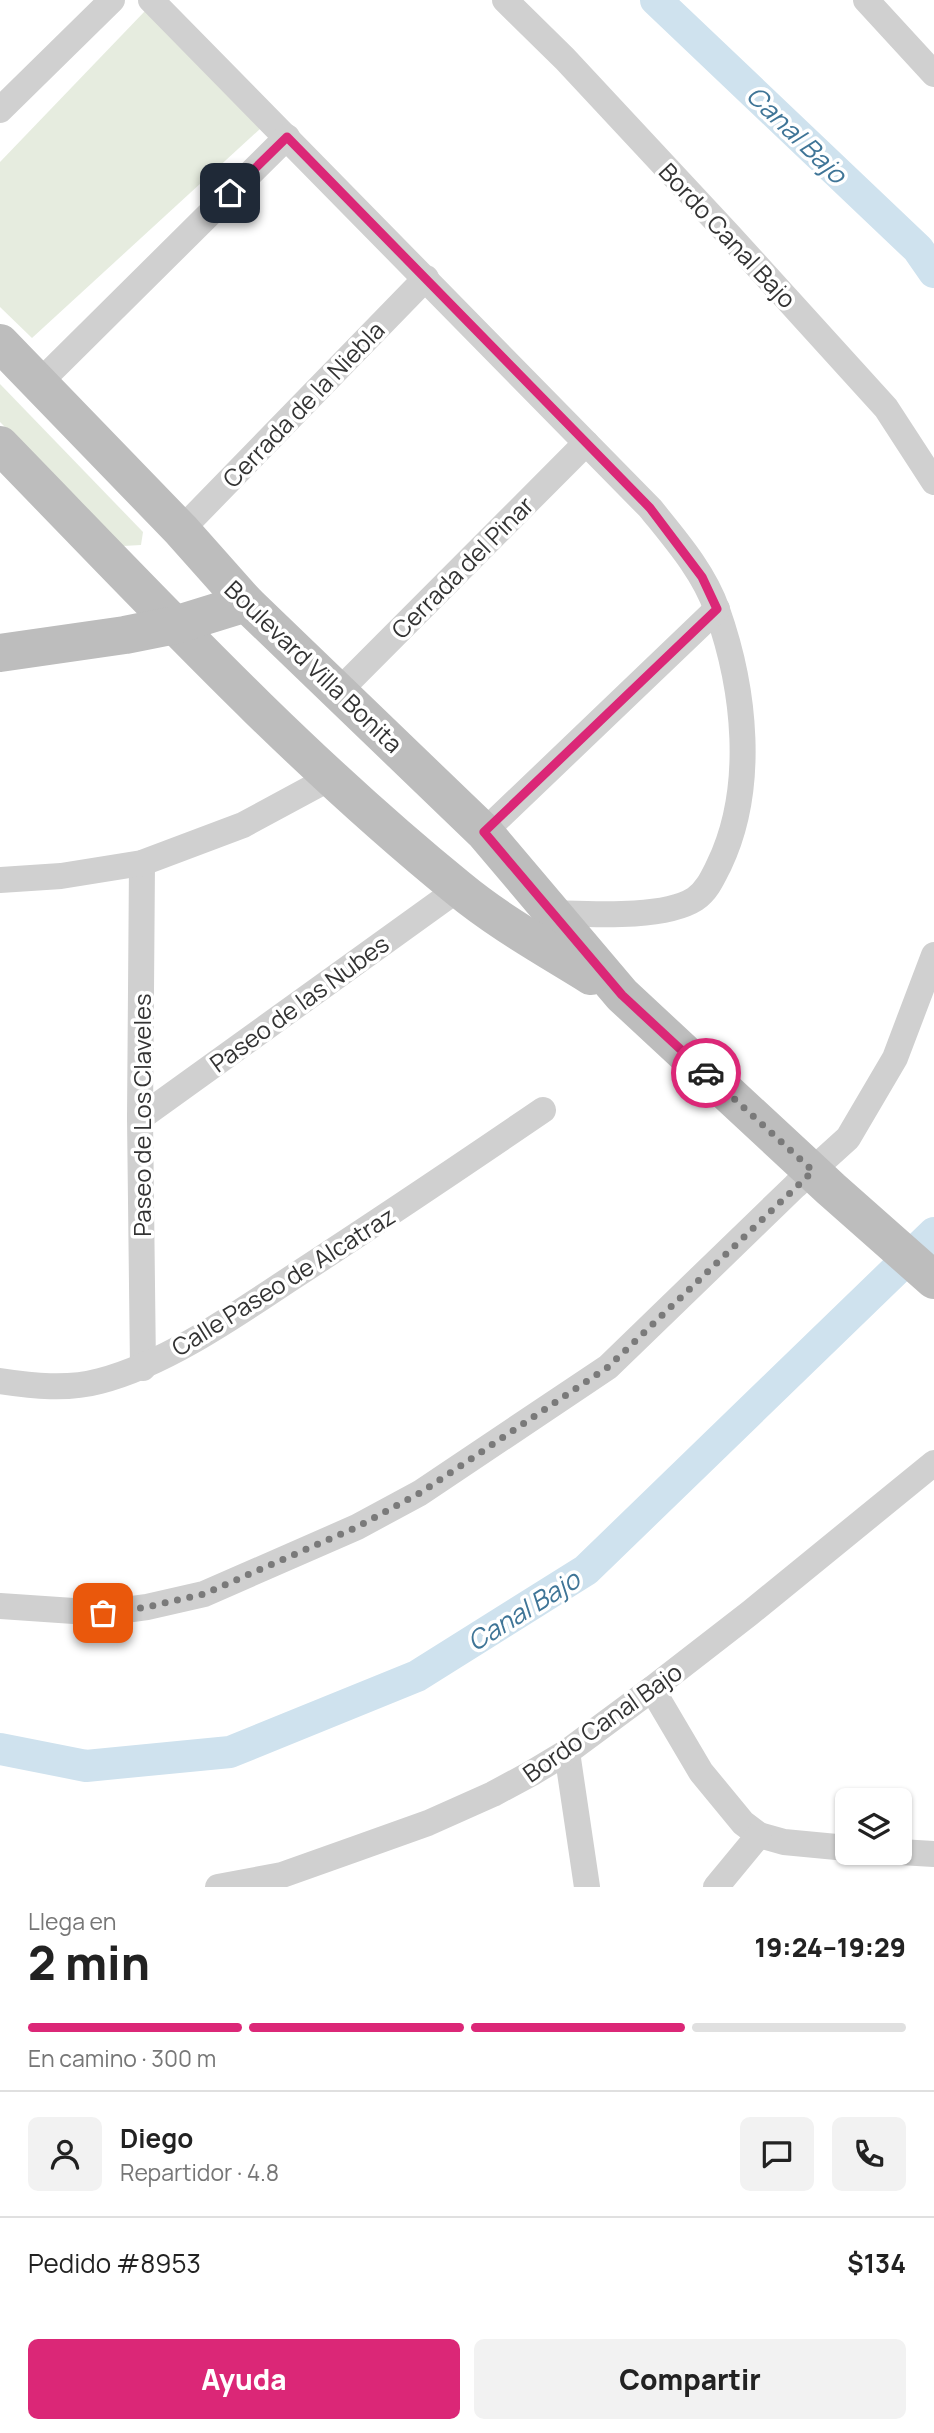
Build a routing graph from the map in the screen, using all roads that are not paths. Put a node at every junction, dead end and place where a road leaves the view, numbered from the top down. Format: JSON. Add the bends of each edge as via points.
{"nodes":[{"id":1,"x":112,"y":0,"type":"edge"},
{"id":2,"x":151,"y":0,"type":"edge"},
{"id":3,"x":505,"y":0,"type":"edge"},
{"id":4,"x":866,"y":0,"type":"edge"},
{"id":5,"x":934,"y":74,"type":"edge"},
{"id":6,"x":0,"y":110,"type":"edge"},
{"id":7,"x":287,"y":137,"type":"junction"},
{"id":8,"x":426,"y":278,"type":"junction"},
{"id":9,"x":0,"y":343,"type":"edge"},
{"id":10,"x":39,"y":383,"type":"junction"},
{"id":11,"x":586,"y":443,"type":"junction"},
{"id":12,"x":0,"y":445,"type":"edge"},
{"id":13,"x":934,"y":482,"type":"edge"},
{"id":14,"x":181,"y":530,"type":"junction"},
{"id":15,"x":246,"y":603,"type":"junction"},
{"id":16,"x":717,"y":609,"type":"junction"},
{"id":17,"x":175,"y":625,"type":"junction"},
{"id":18,"x":0,"y":653,"type":"edge"},
{"id":19,"x":338,"y":691,"type":"junction"},
{"id":20,"x":330,"y":778,"type":"junction"},
{"id":21,"x":484,"y":832,"type":"junction"},
{"id":22,"x":142,"y":863,"type":"junction"},
{"id":23,"x":0,"y":880,"type":"edge"},
{"id":24,"x":458,"y":889,"type":"junction"},
{"id":25,"x":553,"y":913,"type":"junction"},
{"id":26,"x":934,"y":955,"type":"edge"},
{"id":27,"x":622,"y":995,"type":"junction"},
{"id":28,"x":543,"y":1110,"type":"dead end"},
{"id":29,"x":140,"y":1118,"type":"junction"},
{"id":30,"x":822,"y":1180,"type":"junction"},
{"id":31,"x":934,"y":1280,"type":"edge"},
{"id":32,"x":143,"y":1368,"type":"junction"},
{"id":33,"x":0,"y":1381,"type":"edge"},
{"id":34,"x":934,"y":1463,"type":"edge"},
{"id":35,"x":0,"y":1606,"type":"edge"},
{"id":36,"x":652,"y":1689,"type":"junction"},
{"id":37,"x":567,"y":1752,"type":"junction"},
{"id":38,"x":759,"y":1835,"type":"junction"},
{"id":39,"x":835,"y":1848,"type":"edge"},
{"id":40,"x":912,"y":1853,"type":"edge"},
{"id":41,"x":934,"y":1854,"type":"edge"},
{"id":42,"x":218,"y":1887,"type":"edge"},
{"id":43,"x":587,"y":1887,"type":"edge"},
{"id":44,"x":716,"y":1887,"type":"edge"}],
"edges":[{"from":1,"to":6,"type":"street"},
{"from":2,"to":7,"type":"street"},
{"from":3,"to":13,"type":"street","name":"Bordo Canal Bajo","via":[[629,127],[886,408]]},
{"from":4,"to":5,"type":"street"},
{"from":7,"to":8,"type":"street"},
{"from":7,"to":10,"type":"street"},
{"from":8,"to":11,"type":"street"},
{"from":8,"to":14,"type":"street","name":"Cerrada de la Niebla"},
{"from":9,"to":10,"type":"street","name":"Boulevard Villa Bonita"},
{"from":10,"to":14,"type":"street","name":"Boulevard Villa Bonita"},
{"from":11,"to":16,"type":"street","via":[[650,508],[702,577]]},
{"from":11,"to":19,"type":"street","name":"Cerrada del Pinar"},
{"from":12,"to":17,"type":"street","name":"Boulevard Villa Bonita"},
{"from":14,"to":15,"type":"street","name":"Boulevard Villa Bonita"},
{"from":15,"to":17,"type":"street"},
{"from":15,"to":19,"type":"street","name":"Boulevard Villa Bonita"},
{"from":16,"to":21,"type":"street"},
{"from":16,"to":25,"type":"street","via":[[734,669],[743,750],[731,839],[711,882],[695,898],[674,908]]},
{"from":17,"to":18,"type":"street"},
{"from":17,"to":20,"type":"street","name":"Boulevard Villa Bonita"},
{"from":19,"to":21,"type":"street","name":"Boulevard Villa Bonita"},
{"from":20,"to":22,"type":"street","via":[[243,825]]},
{"from":20,"to":24,"type":"street","name":"Boulevard Villa Bonita"},
{"from":21,"to":25,"type":"street","name":"Boulevard Villa Bonita"},
{"from":22,"to":23,"type":"street"},
{"from":22,"to":29,"type":"street","name":"Paseo de Los Claveles"},
{"from":24,"to":27,"type":"street","name":"Boulevard Villa Bonita"},
{"from":24,"to":29,"type":"street","name":"Paseo de las Nubes"},
{"from":25,"to":27,"type":"street","name":"Boulevard Villa Bonita"},
{"from":26,"to":30,"type":"street","via":[[895,1058]]},
{"from":27,"to":30,"type":"street","name":"Boulevard Villa Bonita"},
{"from":28,"to":32,"type":"street","name":"Calle Paseo de Alcatraz","via":[[247,1307]]},
{"from":29,"to":32,"type":"street","name":"Paseo de Los Claveles"},
{"from":30,"to":31,"type":"street","name":"Boulevard Villa Bonita"},
{"from":30,"to":35,"type":"street","via":[[608,1367],[420,1493],[368,1521],[204,1594],[103,1613]]},
{"from":32,"to":33,"type":"street","name":"Calle Paseo de Alcatraz","via":[[98,1382],[56,1387]]},
{"from":34,"to":36,"type":"street","name":"Bordo Canal Bajo"},
{"from":36,"to":37,"type":"street","name":"Bordo Canal Bajo"},
{"from":36,"to":38,"type":"street","via":[[701,1772],[743,1823]]},
{"from":37,"to":42,"type":"street","name":"Bordo Canal Bajo","via":[[493,1794],[428,1823],[282,1875]]},
{"from":37,"to":43,"type":"street"},
{"from":38,"to":39,"type":"street"},
{"from":38,"to":44,"type":"street"},
{"from":40,"to":41,"type":"street"}]}
